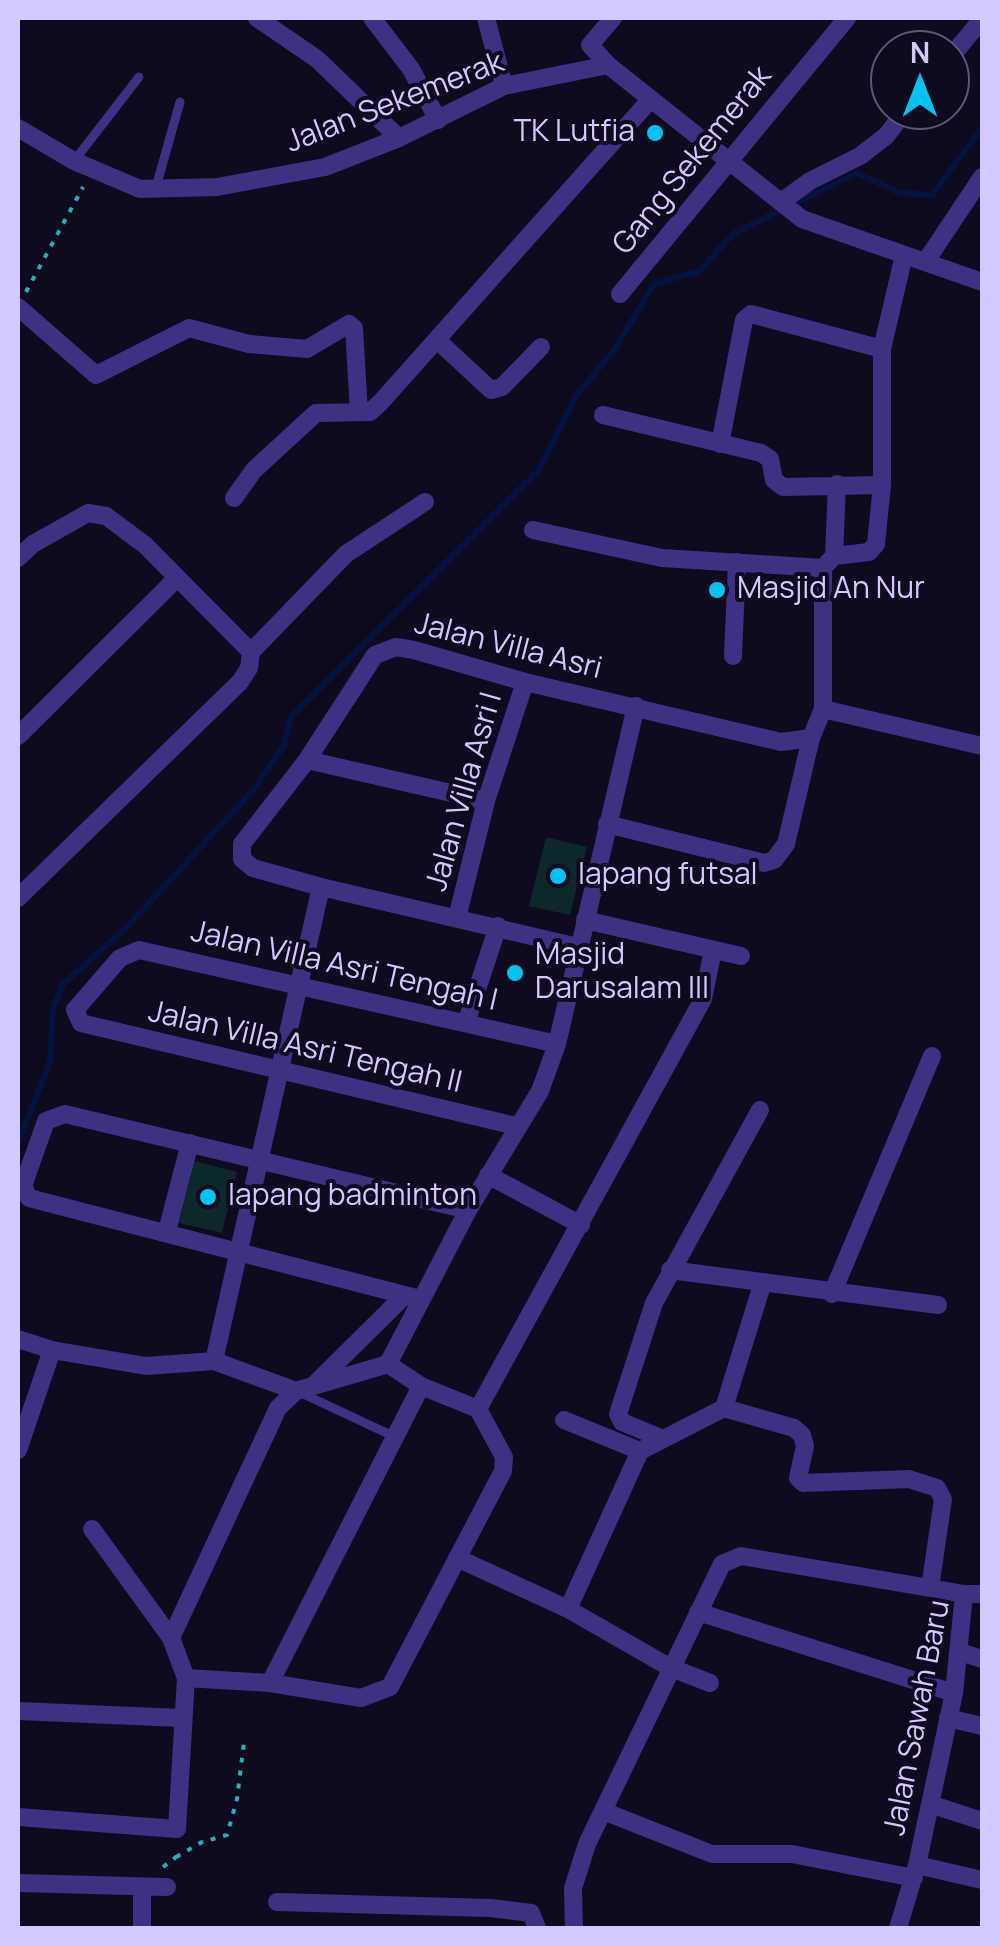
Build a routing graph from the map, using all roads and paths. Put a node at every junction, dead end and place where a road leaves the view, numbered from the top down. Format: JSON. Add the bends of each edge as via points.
{"nodes":[{"id":1,"x":257,"y":18,"type":"edge"},
{"id":2,"x":372,"y":18,"type":"edge"},
{"id":3,"x":486,"y":18,"type":"edge"},
{"id":4,"x":612,"y":18,"type":"edge"},
{"id":5,"x":847,"y":18,"type":"edge"},
{"id":6,"x":608,"y":65,"type":"junction"},
{"id":7,"x":139,"y":77,"type":"dead end"},
{"id":8,"x":504,"y":86,"type":"junction"},
{"id":9,"x":651,"y":99,"type":"junction"},
{"id":10,"x":180,"y":102,"type":"dead end"},
{"id":11,"x":438,"y":120,"type":"junction"},
{"id":12,"x":18,"y":128,"type":"edge"},
{"id":13,"x":889,"y":130,"type":"edge"},
{"id":14,"x":399,"y":138,"type":"junction"},
{"id":15,"x":727,"y":163,"type":"junction"},
{"id":16,"x":83,"y":165,"type":"junction"},
{"id":17,"x":982,"y":177,"type":"edge"},
{"id":18,"x":155,"y":190,"type":"junction"},
{"id":19,"x":784,"y":205,"type":"junction"},
{"id":20,"x":904,"y":256,"type":"junction"},
{"id":21,"x":926,"y":261,"type":"junction"},
{"id":22,"x":982,"y":282,"type":"edge"},
{"id":23,"x":620,"y":294,"type":"dead end"},
{"id":24,"x":18,"y":307,"type":"edge"},
{"id":25,"x":436,"y":340,"type":"junction"},
{"id":26,"x":541,"y":348,"type":"dead end"},
{"id":27,"x":882,"y":349,"type":"junction"},
{"id":28,"x":359,"y":412,"type":"junction"},
{"id":29,"x":604,"y":415,"type":"dead end"},
{"id":30,"x":720,"y":444,"type":"junction"},
{"id":31,"x":838,"y":484,"type":"junction"},
{"id":32,"x":882,"y":485,"type":"junction"},
{"id":33,"x":234,"y":498,"type":"dead end"},
{"id":34,"x":425,"y":502,"type":"dead end"},
{"id":35,"x":532,"y":530,"type":"dead end"},
{"id":36,"x":18,"y":558,"type":"edge"},
{"id":37,"x":736,"y":562,"type":"junction"},
{"id":38,"x":828,"y":562,"type":"junction"},
{"id":39,"x":176,"y":579,"type":"junction"},
{"id":40,"x":251,"y":652,"type":"junction"},
{"id":41,"x":733,"y":656,"type":"dead end"},
{"id":42,"x":525,"y":682,"type":"junction"},
{"id":43,"x":636,"y":706,"type":"junction"},
{"id":44,"x":824,"y":709,"type":"junction"},
{"id":45,"x":18,"y":736,"type":"edge"},
{"id":46,"x":810,"y":738,"type":"junction"},
{"id":47,"x":982,"y":746,"type":"edge"},
{"id":48,"x":307,"y":760,"type":"junction"},
{"id":49,"x":486,"y":801,"type":"junction"},
{"id":50,"x":607,"y":824,"type":"junction"},
{"id":51,"x":21,"y":887,"type":"edge"},
{"id":52,"x":321,"y":887,"type":"junction"},
{"id":53,"x":457,"y":918,"type":"junction"},
{"id":54,"x":585,"y":920,"type":"junction"},
{"id":55,"x":498,"y":926,"type":"junction"},
{"id":56,"x":578,"y":947,"type":"junction"},
{"id":57,"x":713,"y":950,"type":"junction"},
{"id":58,"x":741,"y":956,"type":"dead end"},
{"id":59,"x":298,"y":984,"type":"junction"},
{"id":60,"x":466,"y":1023,"type":"junction"},
{"id":61,"x":81,"y":1024,"type":"joint"},
{"id":62,"x":557,"y":1044,"type":"junction"},
{"id":63,"x":932,"y":1056,"type":"dead end"},
{"id":64,"x":279,"y":1070,"type":"junction"},
{"id":65,"x":760,"y":1110,"type":"dead end"},
{"id":66,"x":516,"y":1126,"type":"junction"},
{"id":67,"x":190,"y":1143,"type":"junction"},
{"id":68,"x":259,"y":1158,"type":"junction"},
{"id":69,"x":488,"y":1175,"type":"junction"},
{"id":70,"x":468,"y":1210,"type":"junction"},
{"id":71,"x":581,"y":1225,"type":"junction"},
{"id":72,"x":166,"y":1232,"type":"junction"},
{"id":73,"x":238,"y":1249,"type":"junction"},
{"id":74,"x":670,"y":1270,"type":"junction"},
{"id":75,"x":762,"y":1285,"type":"junction"},
{"id":76,"x":832,"y":1294,"type":"junction"},
{"id":77,"x":412,"y":1297,"type":"junction"},
{"id":78,"x":938,"y":1305,"type":"dead end"},
{"id":79,"x":18,"y":1338,"type":"edge"},
{"id":80,"x":52,"y":1350,"type":"junction"},
{"id":81,"x":214,"y":1360,"type":"junction"},
{"id":82,"x":388,"y":1364,"type":"junction"},
{"id":83,"x":317,"y":1382,"type":"junction"},
{"id":84,"x":421,"y":1386,"type":"junction"},
{"id":85,"x":296,"y":1391,"type":"junction"},
{"id":86,"x":724,"y":1408,"type":"junction"},
{"id":87,"x":478,"y":1409,"type":"junction"},
{"id":88,"x":564,"y":1420,"type":"dead end"},
{"id":89,"x":393,"y":1436,"type":"junction"},
{"id":90,"x":663,"y":1439,"type":"junction"},
{"id":91,"x":18,"y":1450,"type":"edge"},
{"id":92,"x":640,"y":1451,"type":"junction"},
{"id":93,"x":92,"y":1529,"type":"dead end"},
{"id":94,"x":457,"y":1558,"type":"junction"},
{"id":95,"x":930,"y":1588,"type":"junction"},
{"id":96,"x":973,"y":1594,"type":"edge"},
{"id":97,"x":568,"y":1609,"type":"junction"},
{"id":98,"x":698,"y":1612,"type":"junction"},
{"id":99,"x":174,"y":1646,"type":"junction"},
{"id":100,"x":960,"y":1652,"type":"junction"},
{"id":101,"x":982,"y":1658,"type":"edge"},
{"id":102,"x":669,"y":1667,"type":"junction"},
{"id":103,"x":186,"y":1678,"type":"junction"},
{"id":104,"x":228,"y":1680,"type":"junction"},
{"id":105,"x":270,"y":1683,"type":"junction"},
{"id":106,"x":710,"y":1683,"type":"dead end"},
{"id":107,"x":954,"y":1693,"type":"junction"},
{"id":108,"x":18,"y":1710,"type":"edge"},
{"id":109,"x":181,"y":1718,"type":"junction"},
{"id":110,"x":948,"y":1718,"type":"junction"},
{"id":111,"x":982,"y":1726,"type":"edge"},
{"id":112,"x":244,"y":1742,"type":"dead end"},
{"id":113,"x":930,"y":1804,"type":"junction"},
{"id":114,"x":603,"y":1811,"type":"junction"},
{"id":115,"x":18,"y":1817,"type":"edge"},
{"id":116,"x":982,"y":1821,"type":"edge"},
{"id":117,"x":177,"y":1833,"type":"junction"},
{"id":118,"x":176,"y":1857,"type":"junction"},
{"id":119,"x":915,"y":1871,"type":"junction"},
{"id":120,"x":163,"y":1878,"type":"joint"},
{"id":121,"x":982,"y":1880,"type":"edge"},
{"id":122,"x":18,"y":1883,"type":"edge"},
{"id":123,"x":142,"y":1888,"type":"junction"},
{"id":124,"x":276,"y":1902,"type":"dead end"},
{"id":125,"x":142,"y":1928,"type":"edge"},
{"id":126,"x":537,"y":1928,"type":"edge"},
{"id":127,"x":574,"y":1928,"type":"edge"},
{"id":128,"x":898,"y":1928,"type":"edge"}],
"edges":[{"from":1,"to":14,"type":"street","via":[[317,59]]},
{"from":2,"to":11,"type":"street","via":[[411,69]]},
{"from":3,"to":8,"type":"street"},
{"from":4,"to":6,"type":"street","via":[[590,45]]},
{"from":5,"to":15,"type":"street","name":"Gang Sekemerak"},
{"from":6,"to":8,"type":"street","name":"Jalan Sekemerak"},
{"from":6,"to":9,"type":"street"},
{"from":7,"to":16,"type":"lane"},
{"from":8,"to":11,"type":"street","name":"Jalan Sekemerak"},
{"from":9,"to":15,"type":"street"},
{"from":9,"to":25,"type":"street"},
{"from":10,"to":18,"type":"lane"},
{"from":11,"to":14,"type":"street","name":"Jalan Sekemerak"},
{"from":12,"to":16,"type":"street","name":"Jalan Sekemerak"},
{"from":13,"to":19,"type":"street"},
{"from":14,"to":18,"type":"street","name":"Jalan Sekemerak","via":[[325,167],[216,188]]},
{"from":15,"to":19,"type":"street"},
{"from":15,"to":23,"type":"street","name":"Gang Sekemerak"},
{"from":16,"to":18,"type":"street","name":"Jalan Sekemerak"},
{"from":16,"to":24,"type":"path"},
{"from":17,"to":21,"type":"street"},
{"from":19,"to":20,"type":"street","via":[[802,220]]},
{"from":20,"to":21,"type":"street"},
{"from":20,"to":27,"type":"street"},
{"from":21,"to":22,"type":"street"},
{"from":24,"to":28,"type":"street","via":[[96,375],[190,328],[248,344],[307,349],[349,324]]},
{"from":25,"to":26,"type":"street","via":[[497,390]]},
{"from":25,"to":28,"type":"street","via":[[380,403]]},
{"from":27,"to":30,"type":"street","via":[[750,314]]},
{"from":27,"to":32,"type":"street"},
{"from":28,"to":33,"type":"street","via":[[316,412]]},
{"from":29,"to":30,"type":"street"},
{"from":30,"to":31,"type":"street","via":[[767,456],[783,486]]},
{"from":31,"to":32,"type":"street"},
{"from":31,"to":38,"type":"street"},
{"from":32,"to":38,"type":"street","via":[[876,544],[870,552]]},
{"from":34,"to":40,"type":"street","via":[[346,554]]},
{"from":35,"to":37,"type":"street","via":[[662,558]]},
{"from":36,"to":39,"type":"street","via":[[96,513],[145,546]]},
{"from":37,"to":38,"type":"street"},
{"from":37,"to":41,"type":"street"},
{"from":38,"to":44,"type":"street"},
{"from":39,"to":40,"type":"street"},
{"from":39,"to":45,"type":"street"},
{"from":40,"to":51,"type":"street","via":[[240,682]]},
{"from":42,"to":43,"type":"street","name":"Jalan Villa Asri"},
{"from":42,"to":48,"type":"street","name":"Jalan Villa Asri","via":[[414,650],[386,650],[376,655]]},
{"from":42,"to":49,"type":"street","name":"Jalan Villa Asri I"},
{"from":43,"to":46,"type":"street","name":"Jalan Villa Asri","via":[[781,742]]},
{"from":43,"to":50,"type":"street"},
{"from":44,"to":46,"type":"street"},
{"from":44,"to":47,"type":"street"},
{"from":46,"to":50,"type":"street","via":[[786,844],[774,860],[764,863]]},
{"from":48,"to":49,"type":"street"},
{"from":48,"to":52,"type":"street","name":"Jalan Villa Asri","via":[[242,844],[242,859]]},
{"from":49,"to":53,"type":"street","name":"Jalan Villa Asri I"},
{"from":50,"to":54,"type":"street"},
{"from":52,"to":53,"type":"street"},
{"from":52,"to":59,"type":"street"},
{"from":53,"to":55,"type":"street"},
{"from":54,"to":56,"type":"street"},
{"from":54,"to":57,"type":"street"},
{"from":55,"to":56,"type":"street"},
{"from":55,"to":60,"type":"street"},
{"from":56,"to":62,"type":"street"},
{"from":57,"to":58,"type":"street"},
{"from":57,"to":71,"type":"street","via":[[703,999]]},
{"from":59,"to":60,"type":"street","name":"Jalan Villa Asri Tengah I"},
{"from":59,"to":61,"type":"street","name":"Jalan Villa Asri Tengah I","via":[[139,950],[120,958],[76,1010]]},
{"from":59,"to":64,"type":"street"},
{"from":60,"to":62,"type":"street","name":"Jalan Villa Asri Tengah I"},
{"from":61,"to":64,"type":"street","name":"Jalan Villa Asri Tengah II"},
{"from":62,"to":66,"type":"street","via":[[540,1091]]},
{"from":63,"to":76,"type":"street"},
{"from":64,"to":66,"type":"street","name":"Jalan Villa Asri Tengah II"},
{"from":64,"to":68,"type":"street"},
{"from":65,"to":74,"type":"street"},
{"from":66,"to":69,"type":"street"},
{"from":67,"to":68,"type":"street"},
{"from":67,"to":72,"type":"street"},
{"from":67,"to":72,"type":"street","via":[[66,1114],[46,1121],[23,1186],[29,1198]]},
{"from":68,"to":70,"type":"street"},
{"from":68,"to":73,"type":"street"},
{"from":69,"to":70,"type":"street"},
{"from":69,"to":71,"type":"street"},
{"from":70,"to":77,"type":"street"},
{"from":71,"to":87,"type":"street"},
{"from":72,"to":73,"type":"street"},
{"from":73,"to":77,"type":"street"},
{"from":73,"to":81,"type":"street"},
{"from":74,"to":75,"type":"street"},
{"from":74,"to":90,"type":"street","via":[[618,1414],[622,1422]]},
{"from":75,"to":76,"type":"street"},
{"from":75,"to":86,"type":"street"},
{"from":76,"to":78,"type":"street"},
{"from":77,"to":82,"type":"street"},
{"from":77,"to":83,"type":"street"},
{"from":79,"to":80,"type":"street"},
{"from":80,"to":81,"type":"street","via":[[146,1366]]},
{"from":80,"to":91,"type":"street"},
{"from":81,"to":85,"type":"street"},
{"from":82,"to":83,"type":"street"},
{"from":82,"to":84,"type":"street"},
{"from":83,"to":85,"type":"street"},
{"from":84,"to":87,"type":"street"},
{"from":84,"to":89,"type":"street"},
{"from":85,"to":89,"type":"lane"},
{"from":85,"to":99,"type":"street","via":[[278,1408]]},
{"from":86,"to":90,"type":"street"},
{"from":86,"to":95,"type":"street","via":[[802,1434],[803,1483],[910,1479],[937,1488],[943,1499]]},
{"from":87,"to":94,"type":"street","via":[[500,1444],[504,1470]]},
{"from":88,"to":92,"type":"street"},
{"from":89,"to":105,"type":"street"},
{"from":90,"to":92,"type":"street"},
{"from":92,"to":97,"type":"street"},
{"from":93,"to":99,"type":"street"},
{"from":94,"to":97,"type":"street"},
{"from":94,"to":105,"type":"street","via":[[390,1687],[362,1698]]},
{"from":95,"to":96,"type":"street"},
{"from":95,"to":98,"type":"street","via":[[730,1557]]},
{"from":96,"to":100,"type":"street","name":"Jalan Sawah Baru"},
{"from":97,"to":102,"type":"street"},
{"from":98,"to":102,"type":"street"},
{"from":98,"to":107,"type":"street"},
{"from":99,"to":103,"type":"street"},
{"from":99,"to":104,"type":"street"},
{"from":100,"to":101,"type":"street"},
{"from":100,"to":107,"type":"street","name":"Jalan Sawah Baru"},
{"from":102,"to":106,"type":"street"},
{"from":102,"to":114,"type":"street"},
{"from":103,"to":104,"type":"street"},
{"from":103,"to":109,"type":"street"},
{"from":104,"to":105,"type":"street"},
{"from":107,"to":110,"type":"street","name":"Jalan Sawah Baru"},
{"from":108,"to":109,"type":"street"},
{"from":109,"to":117,"type":"street"},
{"from":110,"to":111,"type":"street"},
{"from":110,"to":113,"type":"street","name":"Jalan Sawah Baru"},
{"from":112,"to":118,"type":"path","via":[[227,1835]]},
{"from":113,"to":116,"type":"street"},
{"from":113,"to":119,"type":"street","name":"Jalan Sawah Baru"},
{"from":114,"to":119,"type":"street","via":[[712,1854],[792,1854]]},
{"from":114,"to":127,"type":"street","via":[[572,1888]]},
{"from":115,"to":117,"type":"street"},
{"from":117,"to":118,"type":"path"},
{"from":118,"to":120,"type":"path"},
{"from":119,"to":121,"type":"street","name":"Jalan Sawah Baru"},
{"from":119,"to":128,"type":"street","name":"Jalan Sawah Baru"},
{"from":120,"to":123,"type":"street"},
{"from":122,"to":123,"type":"street"},
{"from":123,"to":125,"type":"street"},
{"from":124,"to":126,"type":"street","via":[[491,1908],[531,1913]]}]}
